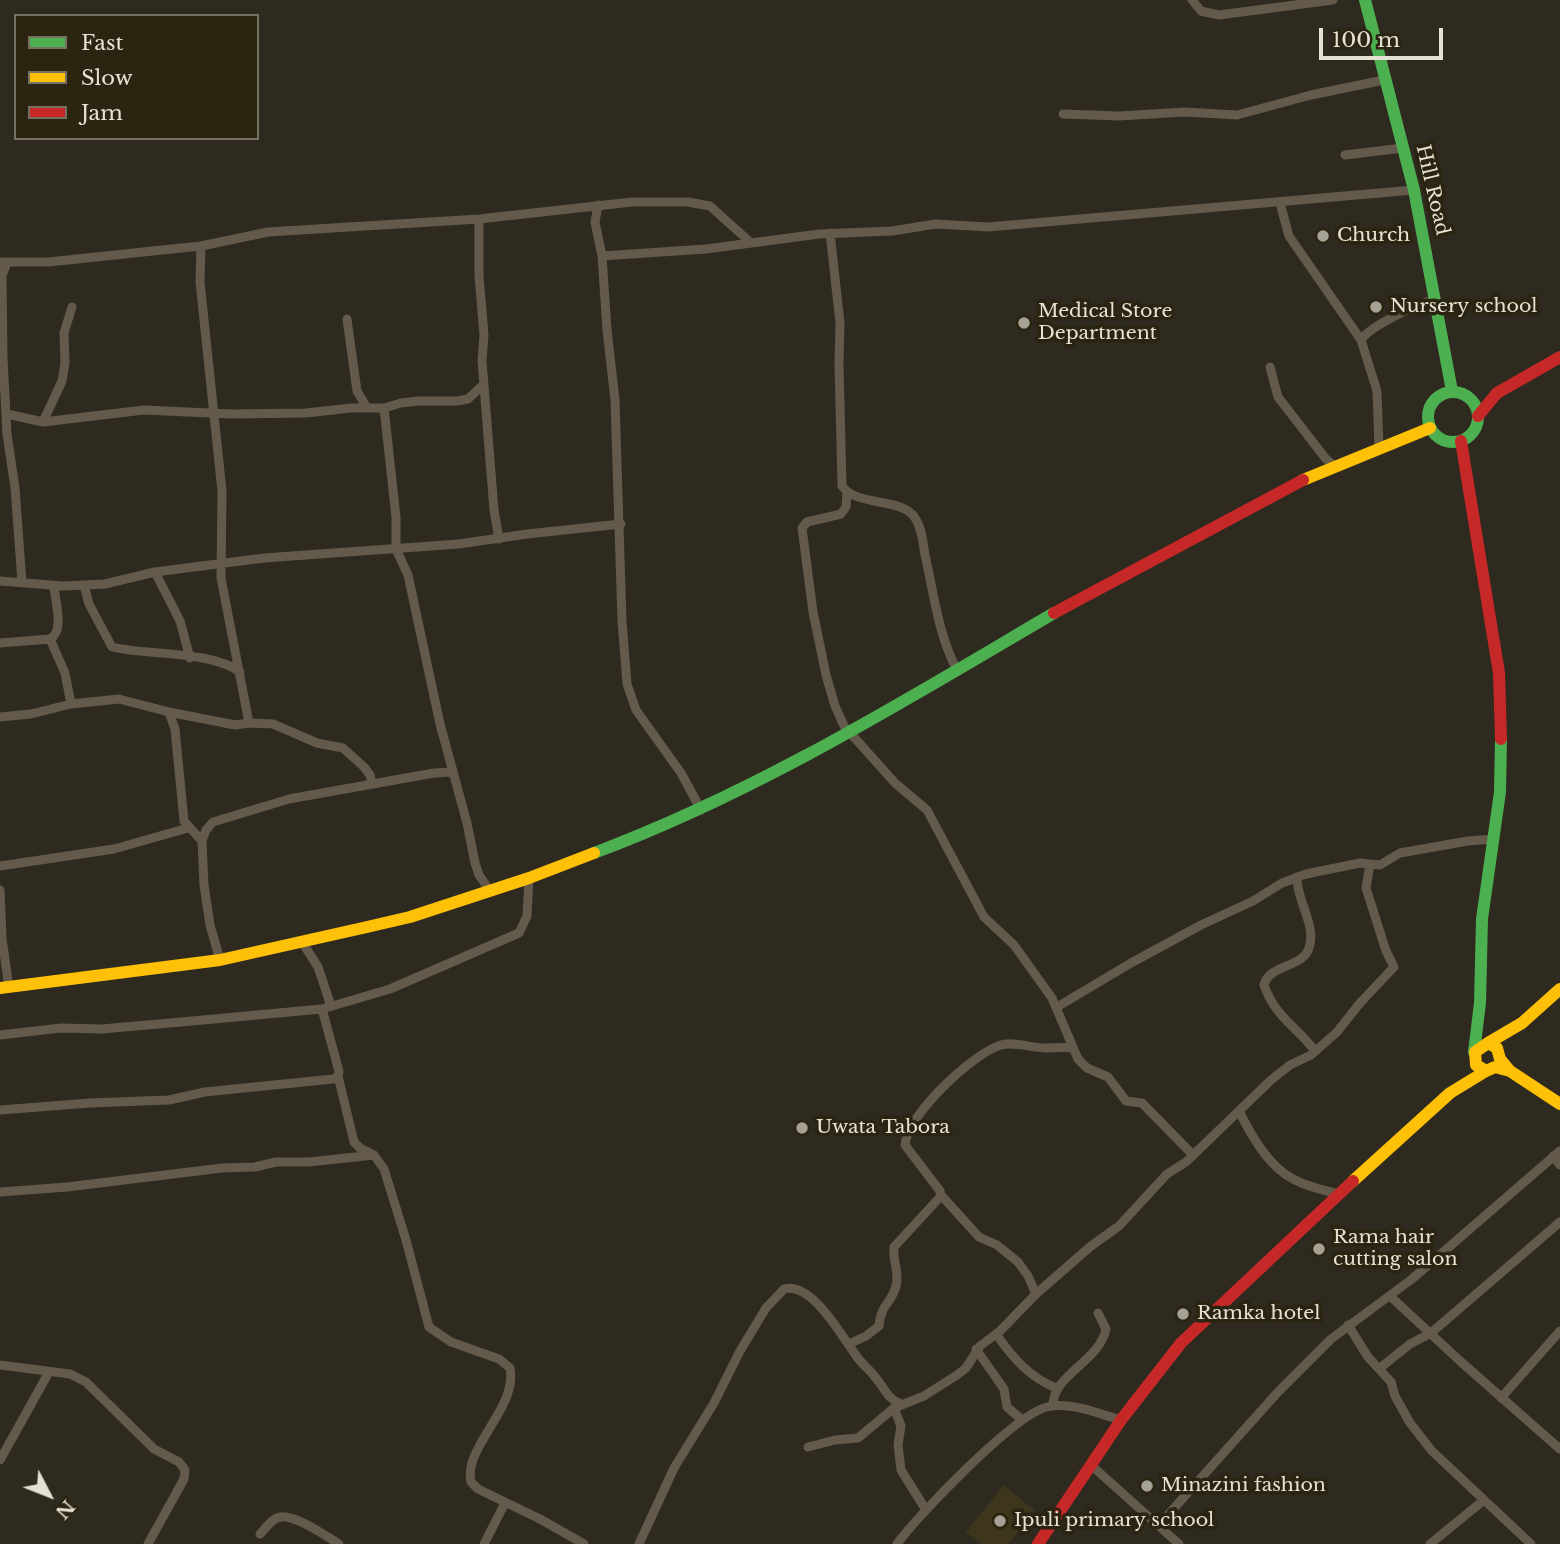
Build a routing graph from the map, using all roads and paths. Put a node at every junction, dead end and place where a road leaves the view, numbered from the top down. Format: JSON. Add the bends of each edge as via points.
{"nodes":[{"id":1,"x":1192,"y":0,"type":"edge"},
{"id":2,"x":1333,"y":0,"type":"edge"},
{"id":3,"x":1365,"y":0,"type":"edge"},
{"id":4,"x":1384,"y":80,"type":"junction"},
{"id":5,"x":1063,"y":114,"type":"dead end"},
{"id":6,"x":1403,"y":148,"type":"junction"},
{"id":7,"x":1345,"y":155,"type":"dead end"},
{"id":8,"x":1414,"y":190,"type":"junction"},
{"id":9,"x":1280,"y":203,"type":"junction"},
{"id":10,"x":597,"y":205,"type":"junction"},
{"id":11,"x":583,"y":207,"type":"junction"},
{"id":12,"x":479,"y":219,"type":"junction"},
{"id":13,"x":595,"y":222,"type":"junction"},
{"id":14,"x":830,"y":233,"type":"junction"},
{"id":15,"x":750,"y":242,"type":"junction"},
{"id":16,"x":201,"y":246,"type":"junction"},
{"id":17,"x":602,"y":256,"type":"junction"},
{"id":18,"x":3,"y":262,"type":"edge"},
{"id":19,"x":1436,"y":299,"type":"junction"},
{"id":20,"x":72,"y":306,"type":"dead end"},
{"id":21,"x":347,"y":319,"type":"dead end"},
{"id":22,"x":1361,"y":340,"type":"junction"},
{"id":23,"x":1560,"y":358,"type":"edge"},
{"id":24,"x":1,"y":359,"type":"edge"},
{"id":25,"x":1270,"y":367,"type":"dead end"},
{"id":26,"x":484,"y":384,"type":"junction"},
{"id":27,"x":1451,"y":391,"type":"junction"},
{"id":28,"x":1497,"y":393,"type":"junction"},
{"id":29,"x":1467,"y":396,"type":"junction"},
{"id":30,"x":367,"y":408,"type":"junction"},
{"id":31,"x":384,"y":408,"type":"junction"},
{"id":32,"x":7,"y":414,"type":"junction"},
{"id":33,"x":212,"y":414,"type":"junction"},
{"id":34,"x":1478,"y":416,"type":"junction"},
{"id":35,"x":43,"y":422,"type":"junction"},
{"id":36,"x":1430,"y":428,"type":"junction"},
{"id":37,"x":1461,"y":441,"type":"junction"},
{"id":38,"x":1379,"y":448,"type":"junction"},
{"id":39,"x":1336,"y":467,"type":"junction"},
{"id":40,"x":847,"y":492,"type":"junction"},
{"id":41,"x":621,"y":524,"type":"junction"},
{"id":42,"x":499,"y":540,"type":"junction"},
{"id":43,"x":396,"y":549,"type":"junction"},
{"id":44,"x":220,"y":563,"type":"junction"},
{"id":45,"x":155,"y":572,"type":"junction"},
{"id":46,"x":0,"y":581,"type":"edge"},
{"id":47,"x":22,"y":582,"type":"junction"},
{"id":48,"x":84,"y":585,"type":"junction"},
{"id":49,"x":54,"y":586,"type":"junction"},
{"id":50,"x":50,"y":639,"type":"junction"},
{"id":51,"x":0,"y":643,"type":"edge"},
{"id":52,"x":190,"y":658,"type":"junction"},
{"id":53,"x":957,"y":670,"type":"junction"},
{"id":54,"x":240,"y":672,"type":"junction"},
{"id":55,"x":71,"y":704,"type":"junction"},
{"id":56,"x":169,"y":712,"type":"junction"},
{"id":57,"x":0,"y":717,"type":"edge"},
{"id":58,"x":249,"y":723,"type":"junction"},
{"id":59,"x":849,"y":734,"type":"junction"},
{"id":60,"x":451,"y":772,"type":"junction"},
{"id":61,"x":372,"y":783,"type":"junction"},
{"id":62,"x":701,"y":810,"type":"junction"},
{"id":63,"x":188,"y":828,"type":"junction"},
{"id":64,"x":1494,"y":839,"type":"junction"},
{"id":65,"x":202,"y":841,"type":"junction"},
{"id":66,"x":1370,"y":864,"type":"junction"},
{"id":67,"x":0,"y":866,"type":"edge"},
{"id":68,"x":1297,"y":877,"type":"junction"},
{"id":69,"x":529,"y":878,"type":"junction"},
{"id":70,"x":0,"y":890,"type":"edge"},
{"id":71,"x":489,"y":891,"type":"junction"},
{"id":72,"x":1,"y":938,"type":"edge"},
{"id":73,"x":302,"y":943,"type":"junction"},
{"id":74,"x":220,"y":960,"type":"junction"},
{"id":75,"x":5,"y":988,"type":"edge"},
{"id":76,"x":1560,"y":989,"type":"edge"},
{"id":77,"x":1480,"y":1003,"type":"junction"},
{"id":78,"x":326,"y":1007,"type":"junction"},
{"id":79,"x":1057,"y":1007,"type":"junction"},
{"id":80,"x":1522,"y":1023,"type":"junction"},
{"id":81,"x":0,"y":1035,"type":"edge"},
{"id":82,"x":1488,"y":1043,"type":"junction"},
{"id":83,"x":1072,"y":1048,"type":"junction"},
{"id":84,"x":1315,"y":1051,"type":"junction"},
{"id":85,"x":1500,"y":1055,"type":"junction"},
{"id":86,"x":1474,"y":1057,"type":"junction"},
{"id":87,"x":1486,"y":1071,"type":"junction"},
{"id":88,"x":1510,"y":1071,"type":"junction"},
{"id":89,"x":338,"y":1076,"type":"junction"},
{"id":90,"x":1450,"y":1093,"type":"junction"},
{"id":91,"x":1560,"y":1104,"type":"edge"},
{"id":92,"x":0,"y":1110,"type":"edge"},
{"id":93,"x":1239,"y":1111,"type":"junction"},
{"id":94,"x":1557,"y":1154,"type":"edge"},
{"id":95,"x":374,"y":1155,"type":"junction"},
{"id":96,"x":1193,"y":1155,"type":"junction"},
{"id":97,"x":1560,"y":1165,"type":"edge"},
{"id":98,"x":0,"y":1192,"type":"edge"},
{"id":99,"x":940,"y":1194,"type":"junction"},
{"id":100,"x":1338,"y":1194,"type":"junction"},
{"id":101,"x":1560,"y":1222,"type":"edge"},
{"id":102,"x":1036,"y":1294,"type":"junction"},
{"id":103,"x":1390,"y":1296,"type":"junction"},
{"id":104,"x":1098,"y":1313,"type":"dead end"},
{"id":105,"x":1348,"y":1325,"type":"junction"},
{"id":106,"x":1560,"y":1331,"type":"edge"},
{"id":107,"x":1431,"y":1333,"type":"junction"},
{"id":108,"x":996,"y":1334,"type":"junction"},
{"id":109,"x":849,"y":1344,"type":"junction"},
{"id":110,"x":976,"y":1349,"type":"junction"},
{"id":111,"x":0,"y":1365,"type":"edge"},
{"id":112,"x":1380,"y":1368,"type":"junction"},
{"id":113,"x":49,"y":1372,"type":"junction"},
{"id":114,"x":1056,"y":1388,"type":"junction"},
{"id":115,"x":1501,"y":1398,"type":"junction"},
{"id":116,"x":897,"y":1406,"type":"junction"},
{"id":117,"x":1053,"y":1406,"type":"junction"},
{"id":118,"x":1021,"y":1419,"type":"junction"},
{"id":119,"x":1121,"y":1420,"type":"junction"},
{"id":120,"x":808,"y":1447,"type":"dead end"},
{"id":121,"x":1560,"y":1449,"type":"edge"},
{"id":122,"x":0,"y":1460,"type":"edge"},
{"id":123,"x":1091,"y":1465,"type":"junction"},
{"id":124,"x":1485,"y":1500,"type":"junction"},
{"id":125,"x":505,"y":1503,"type":"junction"},
{"id":126,"x":926,"y":1510,"type":"junction"},
{"id":127,"x":1158,"y":1526,"type":"junction"},
{"id":128,"x":260,"y":1534,"type":"dead end"},
{"id":129,"x":148,"y":1544,"type":"edge"},
{"id":130,"x":339,"y":1544,"type":"edge"},
{"id":131,"x":484,"y":1544,"type":"edge"},
{"id":132,"x":584,"y":1544,"type":"edge"},
{"id":133,"x":639,"y":1544,"type":"edge"},
{"id":134,"x":897,"y":1544,"type":"edge"},
{"id":135,"x":1038,"y":1544,"type":"edge"},
{"id":136,"x":1179,"y":1544,"type":"edge"},
{"id":137,"x":1430,"y":1544,"type":"edge"},
{"id":138,"x":1531,"y":1544,"type":"edge"}],
"edges":[{"from":1,"to":2,"type":"street","via":[[1201,11],[1219,15]]},
{"from":3,"to":4,"type":"main road","name":"Hill Road"},
{"from":4,"to":5,"type":"street","via":[[1237,115]]},
{"from":4,"to":6,"type":"main road","name":"Hill Road"},
{"from":6,"to":7,"type":"street"},
{"from":6,"to":8,"type":"main road","name":"Hill Road"},
{"from":8,"to":9,"type":"street"},
{"from":8,"to":19,"type":"main road","name":"Hill Road"},
{"from":9,"to":14,"type":"street","via":[[988,227],[936,224]]},
{"from":9,"to":22,"type":"street","via":[[1289,236]]},
{"from":10,"to":11,"type":"street"},
{"from":10,"to":13,"type":"street"},
{"from":10,"to":15,"type":"street","via":[[705,205]]},
{"from":11,"to":12,"type":"street"},
{"from":11,"to":13,"type":"street"},
{"from":12,"to":16,"type":"street","via":[[268,232]]},
{"from":12,"to":26,"type":"street"},
{"from":13,"to":17,"type":"street"},
{"from":14,"to":15,"type":"street"},
{"from":14,"to":40,"type":"street","via":[[840,323],[841,482]]},
{"from":15,"to":17,"type":"street"},
{"from":16,"to":18,"type":"street","via":[[49,262]]},
{"from":16,"to":33,"type":"street"},
{"from":17,"to":41,"type":"street"},
{"from":18,"to":24,"type":"street"},
{"from":19,"to":22,"type":"street","via":[[1410,308]]},
{"from":19,"to":27,"type":"main road","name":"Hill Road"},
{"from":20,"to":35,"type":"street","via":[[64,333],[62,381]]},
{"from":21,"to":30,"type":"street","via":[[357,391]]},
{"from":22,"to":38,"type":"street","via":[[1377,391]]},
{"from":23,"to":28,"type":"main road"},
{"from":24,"to":32,"type":"street"},
{"from":25,"to":39,"type":"street","via":[[1279,397]]},
{"from":26,"to":31,"type":"street","via":[[468,399]]},
{"from":26,"to":42,"type":"street"},
{"from":27,"to":29,"type":"main road"},
{"from":27,"to":36,"type":"main road","via":[[1431,404]]},
{"from":28,"to":29,"type":"main road"},
{"from":28,"to":34,"type":"main road"},
{"from":29,"to":34,"type":"main road"},
{"from":30,"to":31,"type":"street"},
{"from":30,"to":33,"type":"street"},
{"from":31,"to":43,"type":"street"},
{"from":32,"to":35,"type":"street"},
{"from":32,"to":47,"type":"street"},
{"from":33,"to":35,"type":"street","via":[[144,410]]},
{"from":33,"to":44,"type":"street","via":[[222,491]]},
{"from":34,"to":37,"type":"main road","via":[[1474,432]]},
{"from":36,"to":37,"type":"main road","via":[[1446,441]]},
{"from":36,"to":38,"type":"main road"},
{"from":37,"to":64,"type":"main road","via":[[1499,673],[1500,792]]},
{"from":38,"to":39,"type":"main road"},
{"from":39,"to":53,"type":"main road","via":[[1209,528]]},
{"from":40,"to":53,"type":"street","via":[[904,508],[915,517],[941,634]]},
{"from":40,"to":59,"type":"street","via":[[841,514],[807,522],[802,528],[828,682]]},
{"from":41,"to":42,"type":"street"},
{"from":41,"to":62,"type":"street","via":[[627,684],[636,710]]},
{"from":42,"to":43,"type":"street"},
{"from":43,"to":44,"type":"street"},
{"from":43,"to":60,"type":"street","via":[[408,575]]},
{"from":44,"to":45,"type":"street"},
{"from":44,"to":54,"type":"street"},
{"from":45,"to":48,"type":"street"},
{"from":45,"to":52,"type":"street","via":[[180,621]]},
{"from":46,"to":47,"type":"street"},
{"from":47,"to":49,"type":"street"},
{"from":48,"to":49,"type":"street"},
{"from":48,"to":52,"type":"street","via":[[112,647]]},
{"from":49,"to":50,"type":"street","via":[[59,628]]},
{"from":50,"to":51,"type":"street"},
{"from":50,"to":55,"type":"street","via":[[65,673]]},
{"from":52,"to":54,"type":"street"},
{"from":53,"to":59,"type":"main road"},
{"from":54,"to":58,"type":"street"},
{"from":55,"to":56,"type":"street","via":[[119,699]]},
{"from":55,"to":57,"type":"street"},
{"from":56,"to":58,"type":"street"},
{"from":56,"to":63,"type":"street"},
{"from":58,"to":61,"type":"street","via":[[277,725],[317,743],[342,748],[364,768]]},
{"from":59,"to":62,"type":"main road"},
{"from":59,"to":79,"type":"street","via":[[929,812],[984,917],[1014,945]]},
{"from":60,"to":61,"type":"street"},
{"from":60,"to":71,"type":"street","via":[[475,863]]},
{"from":61,"to":65,"type":"street","via":[[289,799],[214,822]]},
{"from":62,"to":69,"type":"main road"},
{"from":63,"to":65,"type":"street"},
{"from":63,"to":67,"type":"street","via":[[114,849]]},
{"from":64,"to":66,"type":"street","via":[[1400,853],[1385,863]]},
{"from":64,"to":77,"type":"main road","via":[[1482,919]]},
{"from":65,"to":74,"type":"street","via":[[205,899]]},
{"from":66,"to":68,"type":"street"},
{"from":66,"to":84,"type":"street","via":[[1366,888],[1394,967]]},
{"from":68,"to":79,"type":"street","via":[[1201,925]]},
{"from":68,"to":84,"type":"street","via":[[1310,946],[1302,958],[1268,976],[1264,985],[1285,1021]]},
{"from":69,"to":71,"type":"main road"},
{"from":69,"to":78,"type":"street","via":[[526,923],[515,937],[390,989]]},
{"from":70,"to":72,"type":"street"},
{"from":71,"to":73,"type":"main road","via":[[410,917]]},
{"from":72,"to":75,"type":"street"},
{"from":73,"to":74,"type":"main road"},
{"from":73,"to":78,"type":"street","via":[[318,967]]},
{"from":74,"to":75,"type":"main road"},
{"from":76,"to":80,"type":"main road"},
{"from":77,"to":82,"type":"main road"},
{"from":77,"to":86,"type":"main road"},
{"from":78,"to":81,"type":"street","via":[[181,1023]]},
{"from":78,"to":89,"type":"street"},
{"from":79,"to":83,"type":"street"},
{"from":80,"to":82,"type":"main road"},
{"from":80,"to":85,"type":"main road"},
{"from":82,"to":85,"type":"main road"},
{"from":82,"to":86,"type":"main road","via":[[1481,1044]]},
{"from":83,"to":96,"type":"street","via":[[1082,1064],[1108,1077],[1126,1101],[1142,1103]]},
{"from":83,"to":99,"type":"street","via":[[999,1046],[965,1067],[928,1104],[908,1132],[905,1145]]},
{"from":84,"to":93,"type":"street","via":[[1283,1071]]},
{"from":85,"to":88,"type":"main road"},
{"from":86,"to":87,"type":"main road"},
{"from":86,"to":90,"type":"main road"},
{"from":87,"to":88,"type":"main road"},
{"from":87,"to":90,"type":"main road"},
{"from":88,"to":91,"type":"main road"},
{"from":89,"to":92,"type":"street","via":[[169,1100]]},
{"from":89,"to":95,"type":"street","via":[[354,1142]]},
{"from":90,"to":100,"type":"main road"},
{"from":93,"to":96,"type":"street"},
{"from":93,"to":100,"type":"street","via":[[1272,1162],[1287,1176]]},
{"from":94,"to":97,"type":"street"},
{"from":94,"to":103,"type":"street"},
{"from":95,"to":98,"type":"street"},
{"from":95,"to":125,"type":"street","via":[[382,1163],[390,1187],[429,1327],[510,1368],[510,1388],[470,1474],[475,1487]]},
{"from":96,"to":102,"type":"street","via":[[1165,1176],[1119,1226]]},
{"from":99,"to":102,"type":"street","via":[[979,1237],[1018,1262]]},
{"from":99,"to":109,"type":"street","via":[[894,1247],[896,1287],[880,1311],[879,1326]]},
{"from":100,"to":119,"type":"main road","via":[[1181,1343]]},
{"from":101,"to":107,"type":"street"},
{"from":102,"to":108,"type":"street"},
{"from":103,"to":105,"type":"street"},
{"from":103,"to":107,"type":"street"},
{"from":104,"to":114,"type":"street","via":[[1106,1328],[1103,1339]]},
{"from":105,"to":112,"type":"street"},
{"from":105,"to":127,"type":"street","via":[[1278,1392]]},
{"from":106,"to":115,"type":"street"},
{"from":107,"to":112,"type":"street"},
{"from":107,"to":115,"type":"street"},
{"from":108,"to":110,"type":"street"},
{"from":108,"to":114,"type":"street","via":[[1019,1364]]},
{"from":109,"to":116,"type":"street"},
{"from":109,"to":133,"type":"street","via":[[830,1316],[801,1291],[790,1287],[781,1291],[758,1321],[674,1468]]},
{"from":110,"to":116,"type":"street","via":[[957,1375],[924,1396]]},
{"from":110,"to":118,"type":"street","via":[[1004,1389],[1006,1405]]},
{"from":111,"to":113,"type":"street"},
{"from":112,"to":124,"type":"street","via":[[1410,1423],[1442,1462]]},
{"from":113,"to":122,"type":"street"},
{"from":113,"to":129,"type":"street","via":[[70,1374],[86,1382],[154,1449],[186,1470]]},
{"from":114,"to":117,"type":"street"},
{"from":115,"to":121,"type":"street"},
{"from":116,"to":120,"type":"street","via":[[858,1438]]},
{"from":116,"to":126,"type":"street","via":[[901,1470]]},
{"from":117,"to":118,"type":"street"},
{"from":117,"to":119,"type":"street"},
{"from":118,"to":126,"type":"street"},
{"from":119,"to":123,"type":"main road"},
{"from":123,"to":127,"type":"street"},
{"from":123,"to":135,"type":"main road"},
{"from":124,"to":137,"type":"street"},
{"from":124,"to":138,"type":"street"},
{"from":125,"to":131,"type":"street"},
{"from":125,"to":132,"type":"street"},
{"from":126,"to":134,"type":"street"},
{"from":127,"to":136,"type":"street"},
{"from":128,"to":130,"type":"street","via":[[283,1517]]}]}
